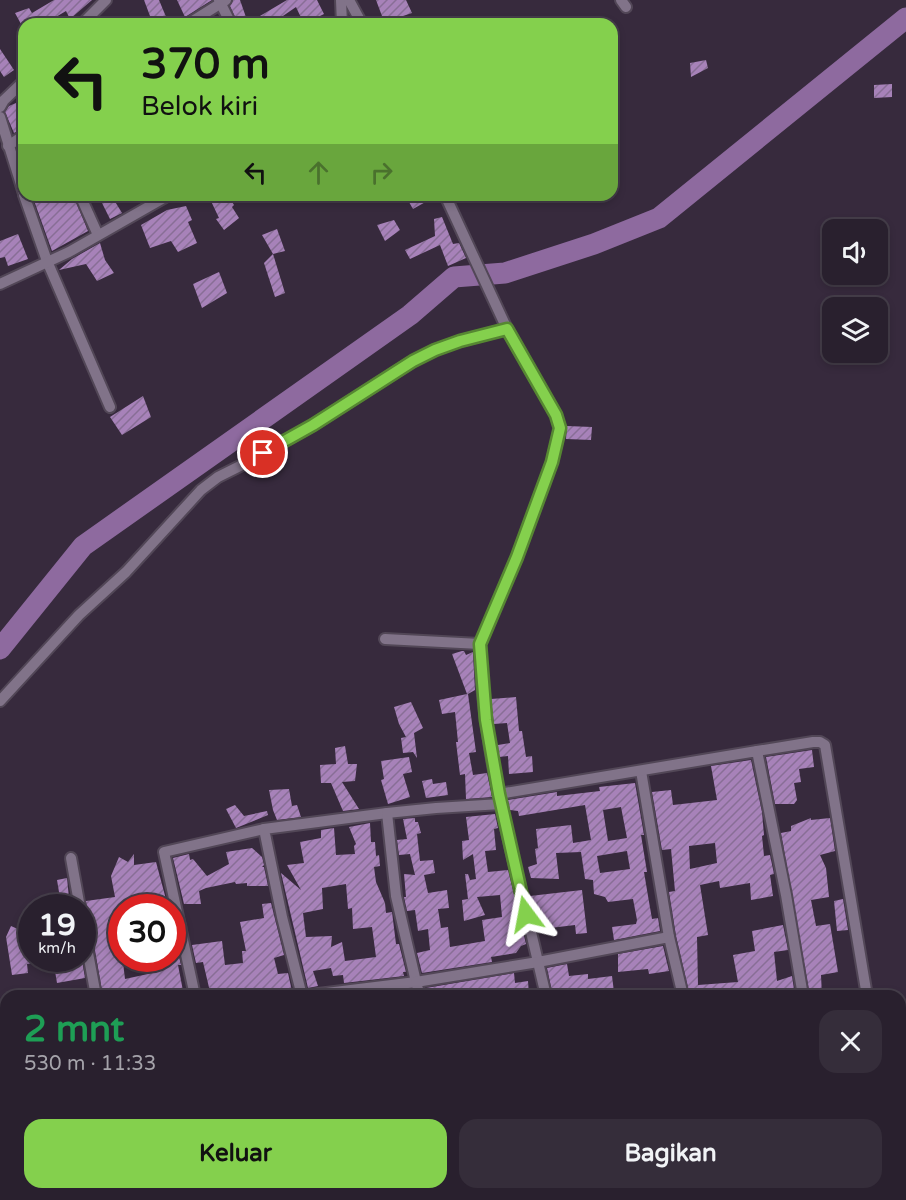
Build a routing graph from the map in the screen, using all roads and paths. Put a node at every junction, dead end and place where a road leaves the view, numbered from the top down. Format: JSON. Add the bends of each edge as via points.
{"nodes":[{"id":1,"x":106,"y":0,"type":"edge"},
{"id":2,"x":341,"y":0,"type":"edge"},
{"id":3,"x":349,"y":0,"type":"edge"},
{"id":4,"x":222,"y":1,"type":"edge"},
{"id":5,"x":88,"y":18,"type":"edge"},
{"id":6,"x":197,"y":18,"type":"edge"},
{"id":7,"x":229,"y":18,"type":"edge"},
{"id":8,"x":342,"y":18,"type":"edge"},
{"id":9,"x":359,"y":18,"type":"edge"},
{"id":10,"x":18,"y":87,"type":"edge"},
{"id":11,"x":0,"y":107,"type":"edge"},
{"id":12,"x":0,"y":117,"type":"edge"},
{"id":13,"x":18,"y":139,"type":"edge"},
{"id":14,"x":8,"y":146,"type":"junction"},
{"id":15,"x":18,"y":176,"type":"edge"},
{"id":16,"x":26,"y":201,"type":"edge"},
{"id":17,"x":83,"y":201,"type":"edge"},
{"id":18,"x":158,"y":201,"type":"edge"},
{"id":19,"x":449,"y":201,"type":"edge"},
{"id":20,"x":98,"y":235,"type":"junction"},
{"id":21,"x":47,"y":261,"type":"junction"},
{"id":22,"x":0,"y":284,"type":"edge"},
{"id":23,"x":507,"y":329,"type":"junction"},
{"id":24,"x":110,"y":407,"type":"dead end"},
{"id":25,"x":385,"y":639,"type":"dead end"},
{"id":26,"x":480,"y":644,"type":"junction"},
{"id":27,"x":0,"y":701,"type":"edge"},
{"id":28,"x":757,"y":751,"type":"junction"},
{"id":29,"x":641,"y":771,"type":"junction"},
{"id":30,"x":500,"y":799,"type":"junction"},
{"id":31,"x":387,"y":813,"type":"junction"},
{"id":32,"x":264,"y":829,"type":"junction"},
{"id":33,"x":71,"y":858,"type":"dead end"},
{"id":34,"x":77,"y":894,"type":"edge"},
{"id":35,"x":669,"y":937,"type":"junction"},
{"id":36,"x":538,"y":962,"type":"junction"},
{"id":37,"x":92,"y":972,"type":"edge"},
{"id":38,"x":416,"y":982,"type":"junction"},
{"id":39,"x":95,"y":990,"type":"edge"},
{"id":40,"x":194,"y":990,"type":"edge"},
{"id":41,"x":300,"y":990,"type":"edge"},
{"id":42,"x":350,"y":990,"type":"edge"},
{"id":43,"x":418,"y":990,"type":"edge"},
{"id":44,"x":545,"y":990,"type":"edge"},
{"id":45,"x":682,"y":990,"type":"edge"},
{"id":46,"x":802,"y":990,"type":"edge"},
{"id":47,"x":866,"y":990,"type":"edge"}],
"edges":[{"from":1,"to":5,"type":"street"},
{"from":2,"to":8,"type":"street"},
{"from":3,"to":9,"type":"street"},
{"from":4,"to":6,"type":"street"},
{"from":4,"to":7,"type":"street"},
{"from":10,"to":11,"type":"street"},
{"from":12,"to":14,"type":"street"},
{"from":13,"to":14,"type":"street"},
{"from":14,"to":15,"type":"street"},
{"from":16,"to":21,"type":"street"},
{"from":17,"to":20,"type":"street"},
{"from":18,"to":20,"type":"street"},
{"from":19,"to":23,"type":"street"},
{"from":20,"to":21,"type":"street"},
{"from":21,"to":22,"type":"street"},
{"from":21,"to":24,"type":"street"},
{"from":23,"to":26,"type":"street","via":[[560,428],[552,462],[517,557]]},
{"from":23,"to":27,"type":"street","via":[[460,341],[413,361],[313,425],[201,489]]},
{"from":25,"to":26,"type":"street"},
{"from":26,"to":30,"type":"street","via":[[486,720]]},
{"from":28,"to":29,"type":"street"},
{"from":28,"to":46,"type":"street"},
{"from":28,"to":47,"type":"street","via":[[813,742],[825,745]]},
{"from":29,"to":30,"type":"street"},
{"from":29,"to":35,"type":"street"},
{"from":30,"to":31,"type":"street"},
{"from":30,"to":36,"type":"street"},
{"from":31,"to":32,"type":"street"},
{"from":31,"to":38,"type":"street","via":[[396,896]]},
{"from":32,"to":40,"type":"street","via":[[164,852]]},
{"from":32,"to":41,"type":"street"},
{"from":33,"to":34,"type":"street"},
{"from":35,"to":36,"type":"street"},
{"from":35,"to":45,"type":"street"},
{"from":36,"to":38,"type":"street"},
{"from":36,"to":44,"type":"street"},
{"from":37,"to":39,"type":"street"},
{"from":38,"to":42,"type":"street"},
{"from":38,"to":43,"type":"street"}]}
